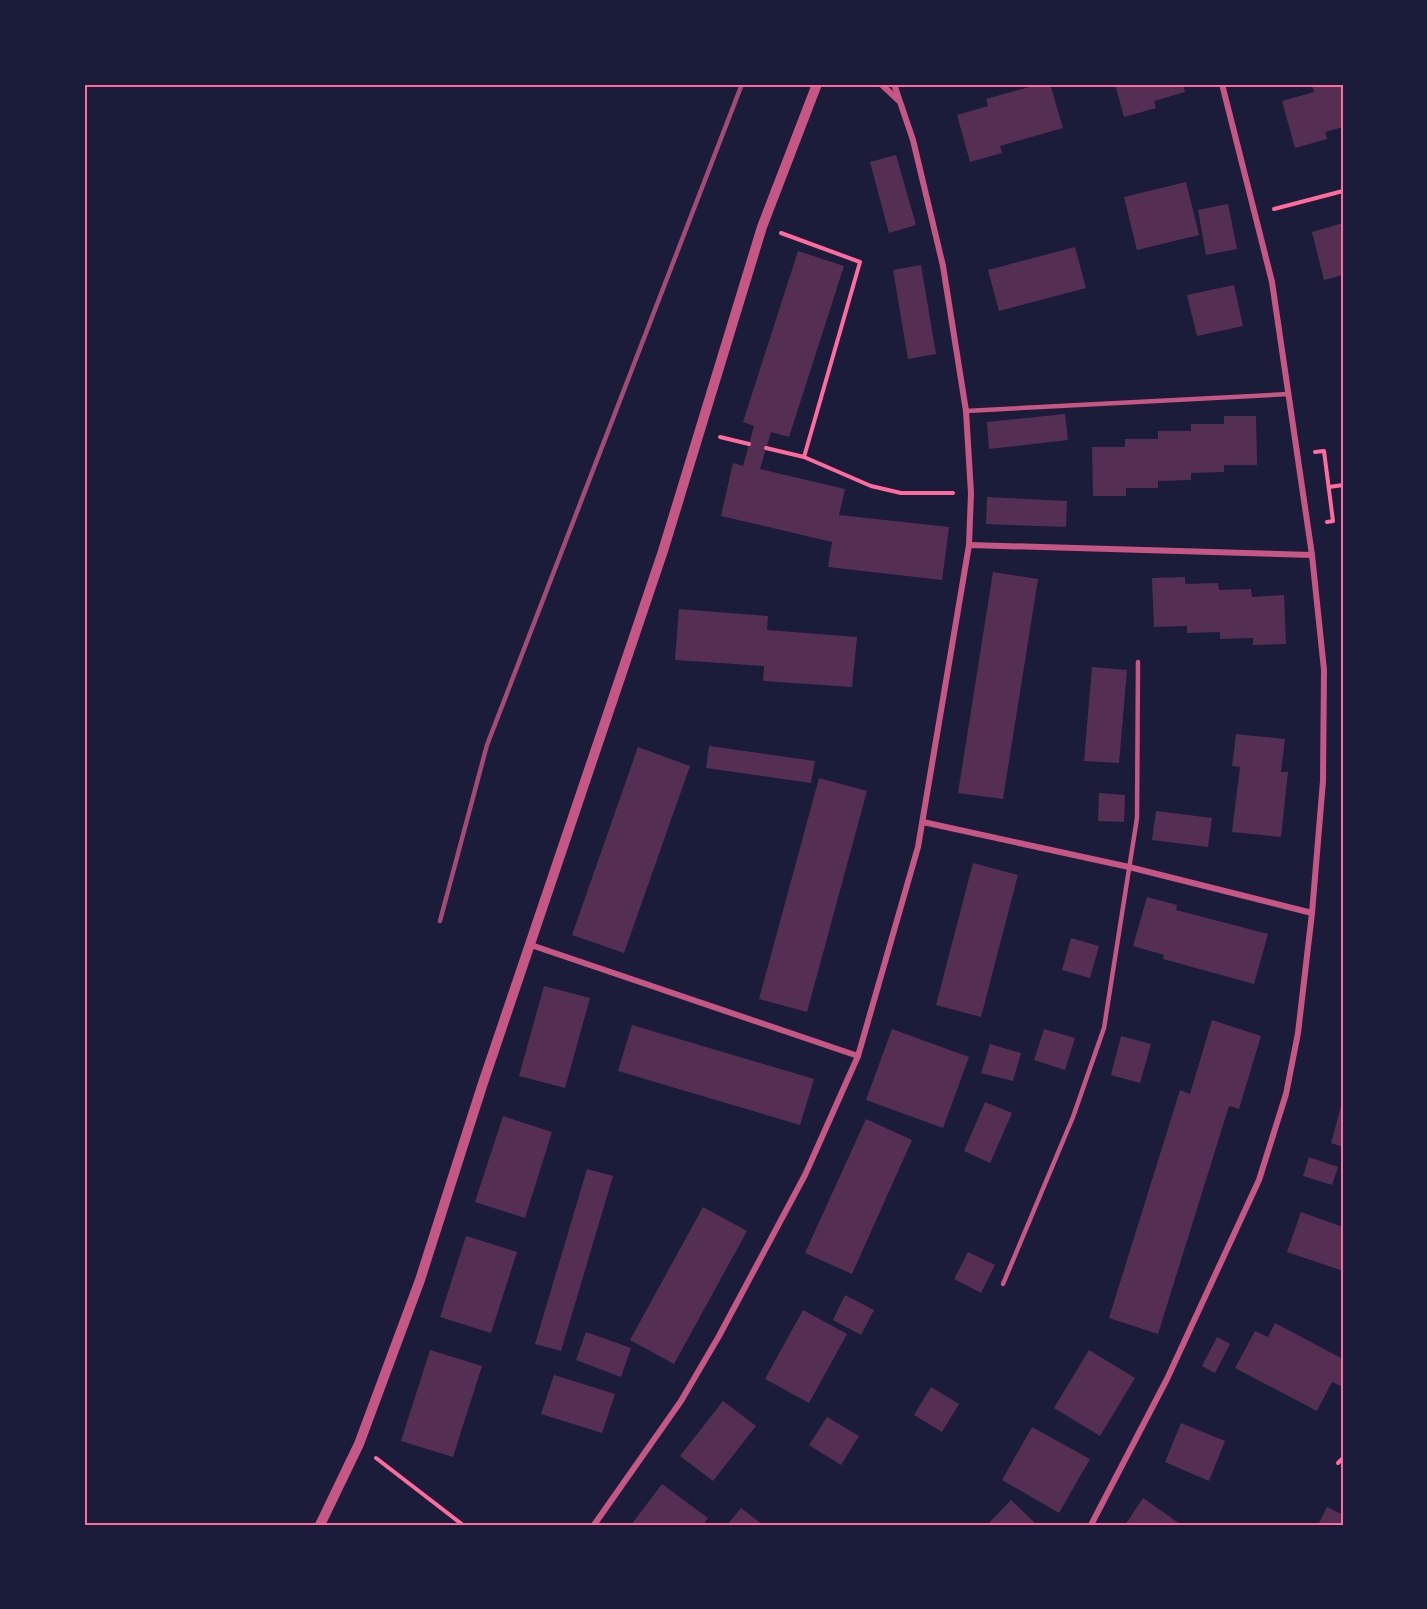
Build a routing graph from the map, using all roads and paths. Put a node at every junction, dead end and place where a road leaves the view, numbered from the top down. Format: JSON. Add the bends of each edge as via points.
{"nodes":[{"id":1,"x":817,"y":84,"type":"edge"},
{"id":2,"x":881,"y":84,"type":"edge"},
{"id":3,"x":894,"y":84,"type":"edge"},
{"id":4,"x":1221,"y":84,"type":"edge"},
{"id":5,"x":898,"y":101,"type":"junction"},
{"id":6,"x":1343,"y":191,"type":"edge"},
{"id":7,"x":1255,"y":214,"type":"junction"},
{"id":8,"x":762,"y":227,"type":"junction"},
{"id":9,"x":1289,"y":393,"type":"junction"},
{"id":10,"x":966,"y":411,"type":"junction"},
{"id":11,"x":699,"y":432,"type":"junction"},
{"id":12,"x":749,"y":444,"type":"dead end"},
{"id":13,"x":766,"y":448,"type":"dead end"},
{"id":14,"x":1323,"y":451,"type":"dead end"},
{"id":15,"x":804,"y":457,"type":"junction"},
{"id":16,"x":1343,"y":485,"type":"edge"},
{"id":17,"x":1329,"y":487,"type":"junction"},
{"id":18,"x":971,"y":493,"type":"junction"},
{"id":19,"x":1333,"y":521,"type":"dead end"},
{"id":20,"x":969,"y":544,"type":"junction"},
{"id":21,"x":1312,"y":555,"type":"junction"},
{"id":22,"x":1138,"y":662,"type":"dead end"},
{"id":23,"x":923,"y":822,"type":"junction"},
{"id":24,"x":1129,"y":867,"type":"junction"},
{"id":25,"x":1312,"y":913,"type":"junction"},
{"id":26,"x":531,"y":945,"type":"junction"},
{"id":27,"x":858,"y":1056,"type":"junction"},
{"id":28,"x":1003,"y":1284,"type":"dead end"},
{"id":29,"x":359,"y":1444,"type":"junction"},
{"id":30,"x":1343,"y":1458,"type":"edge"},
{"id":31,"x":1338,"y":1462,"type":"dead end"},
{"id":32,"x":320,"y":1525,"type":"edge"},
{"id":33,"x":463,"y":1525,"type":"edge"},
{"id":34,"x":594,"y":1525,"type":"edge"},
{"id":35,"x":1091,"y":1525,"type":"edge"}],
"edges":[{"from":1,"to":8,"type":"street"},
{"from":2,"to":5,"type":"street"},
{"from":3,"to":5,"type":"street"},
{"from":4,"to":7,"type":"street"},
{"from":5,"to":10,"type":"street","via":[[913,140],[944,266]]},
{"from":6,"to":7,"type":"path"},
{"from":7,"to":9,"type":"street","via":[[1272,282]]},
{"from":8,"to":11,"type":"street"},
{"from":8,"to":15,"type":"path","via":[[860,262]]},
{"from":9,"to":10,"type":"lane"},
{"from":9,"to":21,"type":"street"},
{"from":10,"to":18,"type":"street"},
{"from":11,"to":12,"type":"path"},
{"from":11,"to":26,"type":"street"},
{"from":13,"to":15,"type":"path"},
{"from":14,"to":17,"type":"path"},
{"from":15,"to":18,"type":"path","via":[[871,486],[901,493]]},
{"from":16,"to":17,"type":"path"},
{"from":17,"to":19,"type":"path"},
{"from":18,"to":20,"type":"street"},
{"from":20,"to":21,"type":"street"},
{"from":20,"to":23,"type":"street"},
{"from":21,"to":25,"type":"street","via":[[1324,670],[1323,781]]},
{"from":22,"to":24,"type":"lane","via":[[1137,818]]},
{"from":23,"to":24,"type":"street"},
{"from":23,"to":27,"type":"street"},
{"from":24,"to":25,"type":"street"},
{"from":24,"to":28,"type":"lane","via":[[1104,1028],[1073,1117]]},
{"from":25,"to":35,"type":"street","via":[[1298,1033],[1286,1095],[1259,1180],[1167,1378]]},
{"from":26,"to":27,"type":"street"},
{"from":26,"to":29,"type":"street","via":[[420,1280]]},
{"from":27,"to":34,"type":"street","via":[[806,1175],[719,1336],[681,1401]]},
{"from":29,"to":32,"type":"street"},
{"from":29,"to":33,"type":"path"},
{"from":30,"to":31,"type":"path"}]}
